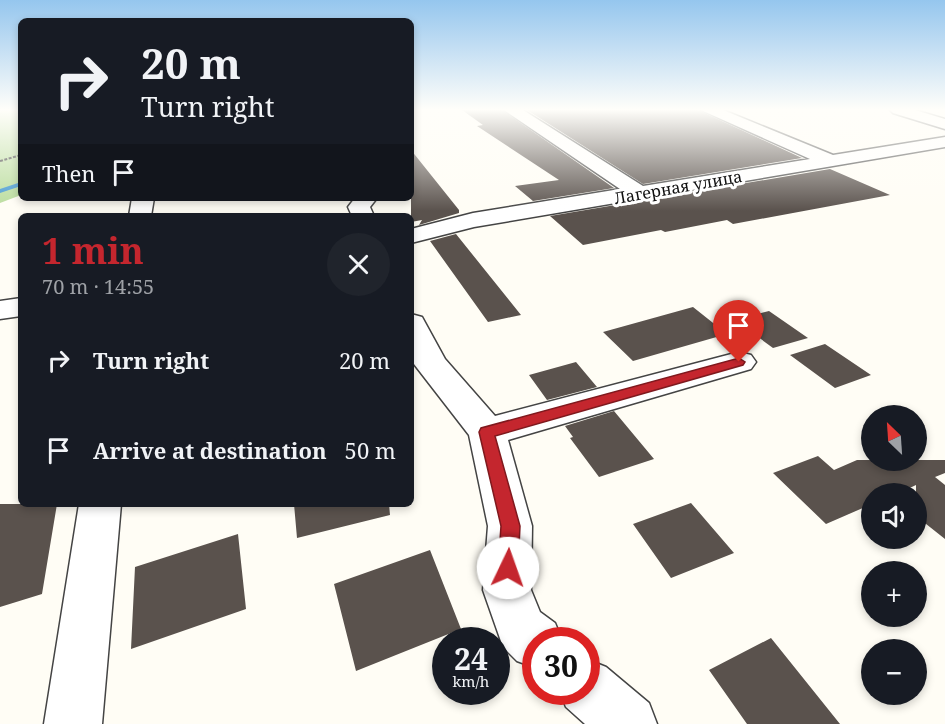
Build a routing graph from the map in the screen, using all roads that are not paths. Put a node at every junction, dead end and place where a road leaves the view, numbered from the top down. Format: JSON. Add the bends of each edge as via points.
{"nodes":[{"id":1,"x":564,"y":144,"type":"edge"},
{"id":2,"x":790,"y":144,"type":"edge"},
{"id":3,"x":934,"y":144,"type":"edge"},
{"id":4,"x":914,"y":147,"type":"junction"},
{"id":5,"x":945,"y":159,"type":"edge"},
{"id":6,"x":829,"y":160,"type":"junction"},
{"id":7,"x":642,"y":194,"type":"junction"},
{"id":8,"x":414,"y":235,"type":"edge"},
{"id":9,"x":18,"y":307,"type":"edge"},
{"id":10,"x":0,"y":310,"type":"edge"},
{"id":11,"x":414,"y":329,"type":"edge"},
{"id":12,"x":739,"y":362,"type":"dead end"},
{"id":13,"x":487,"y":432,"type":"junction"},
{"id":14,"x":100,"y":507,"type":"edge"},
{"id":15,"x":522,"y":630,"type":"edge"},
{"id":16,"x":600,"y":700,"type":"edge"},
{"id":17,"x":73,"y":724,"type":"edge"},
{"id":18,"x":627,"y":724,"type":"edge"}],
"edges":[{"from":1,"to":7,"type":"street"},
{"from":2,"to":6,"type":"street"},
{"from":3,"to":4,"type":"street","name":"Лагерная улица"},
{"from":4,"to":5,"type":"street"},
{"from":4,"to":6,"type":"street","name":"Лагерная улица"},
{"from":6,"to":7,"type":"street","name":"Лагерная улица"},
{"from":7,"to":8,"type":"street","name":"Лагерная улица","via":[[473,220]]},
{"from":9,"to":10,"type":"street"},
{"from":11,"to":13,"type":"street","via":[[431,364]]},
{"from":12,"to":13,"type":"street"},
{"from":13,"to":15,"type":"street","via":[[510,526],[507,590]]},
{"from":14,"to":17,"type":"street"},
{"from":16,"to":18,"type":"street"}]}
